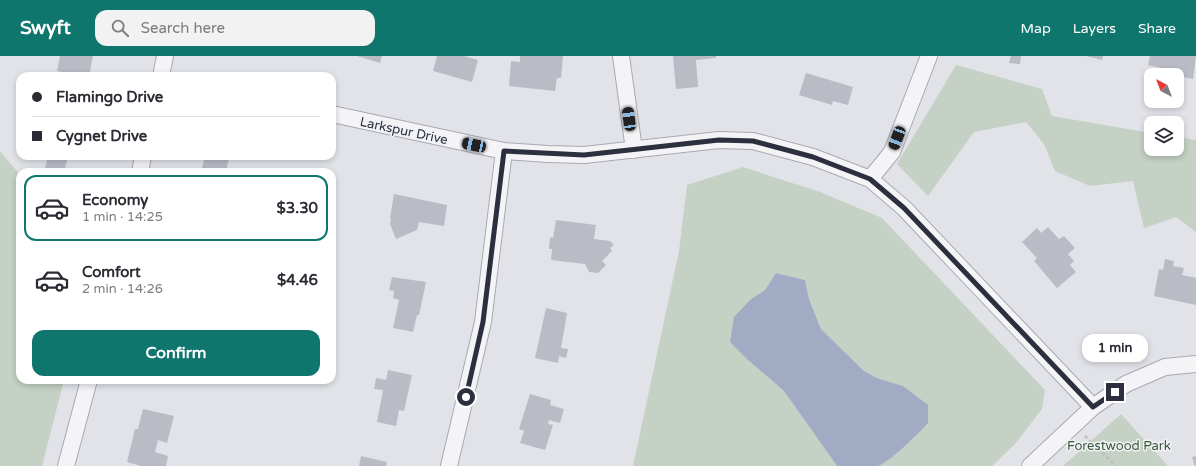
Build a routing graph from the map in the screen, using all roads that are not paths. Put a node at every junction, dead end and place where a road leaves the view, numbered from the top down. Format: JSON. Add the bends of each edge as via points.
{"nodes":[{"id":1,"x":165,"y":56,"type":"edge"},
{"id":2,"x":621,"y":56,"type":"edge"},
{"id":3,"x":929,"y":56,"type":"edge"},
{"id":4,"x":165,"y":72,"type":"edge"},
{"id":5,"x":336,"y":115,"type":"edge"},
{"id":6,"x":634,"y":150,"type":"junction"},
{"id":7,"x":504,"y":151,"type":"junction"},
{"id":8,"x":870,"y":179,"type":"junction"},
{"id":9,"x":1196,"y":364,"type":"edge"},
{"id":10,"x":88,"y":384,"type":"edge"},
{"id":11,"x":1093,"y":407,"type":"junction"},
{"id":12,"x":66,"y":466,"type":"edge"},
{"id":13,"x":449,"y":466,"type":"edge"},
{"id":14,"x":1030,"y":466,"type":"edge"}],
"edges":[{"from":1,"to":4,"type":"street"},
{"from":2,"to":6,"type":"street"},
{"from":3,"to":8,"type":"street","via":[[892,152]]},
{"from":5,"to":7,"type":"street","name":"Larkspur Drive"},
{"from":6,"to":7,"type":"street","name":"Larkspur Drive","via":[[584,155]]},
{"from":6,"to":8,"type":"street","name":"Larkspur Drive","via":[[719,140],[753,141],[813,157]]},
{"from":7,"to":13,"type":"street","via":[[483,322]]},
{"from":8,"to":11,"type":"street","name":"Larkspur Drive","via":[[904,208]]},
{"from":9,"to":11,"type":"street","via":[[1166,367],[1126,384]]},
{"from":10,"to":12,"type":"street"},
{"from":11,"to":14,"type":"street"}]}
